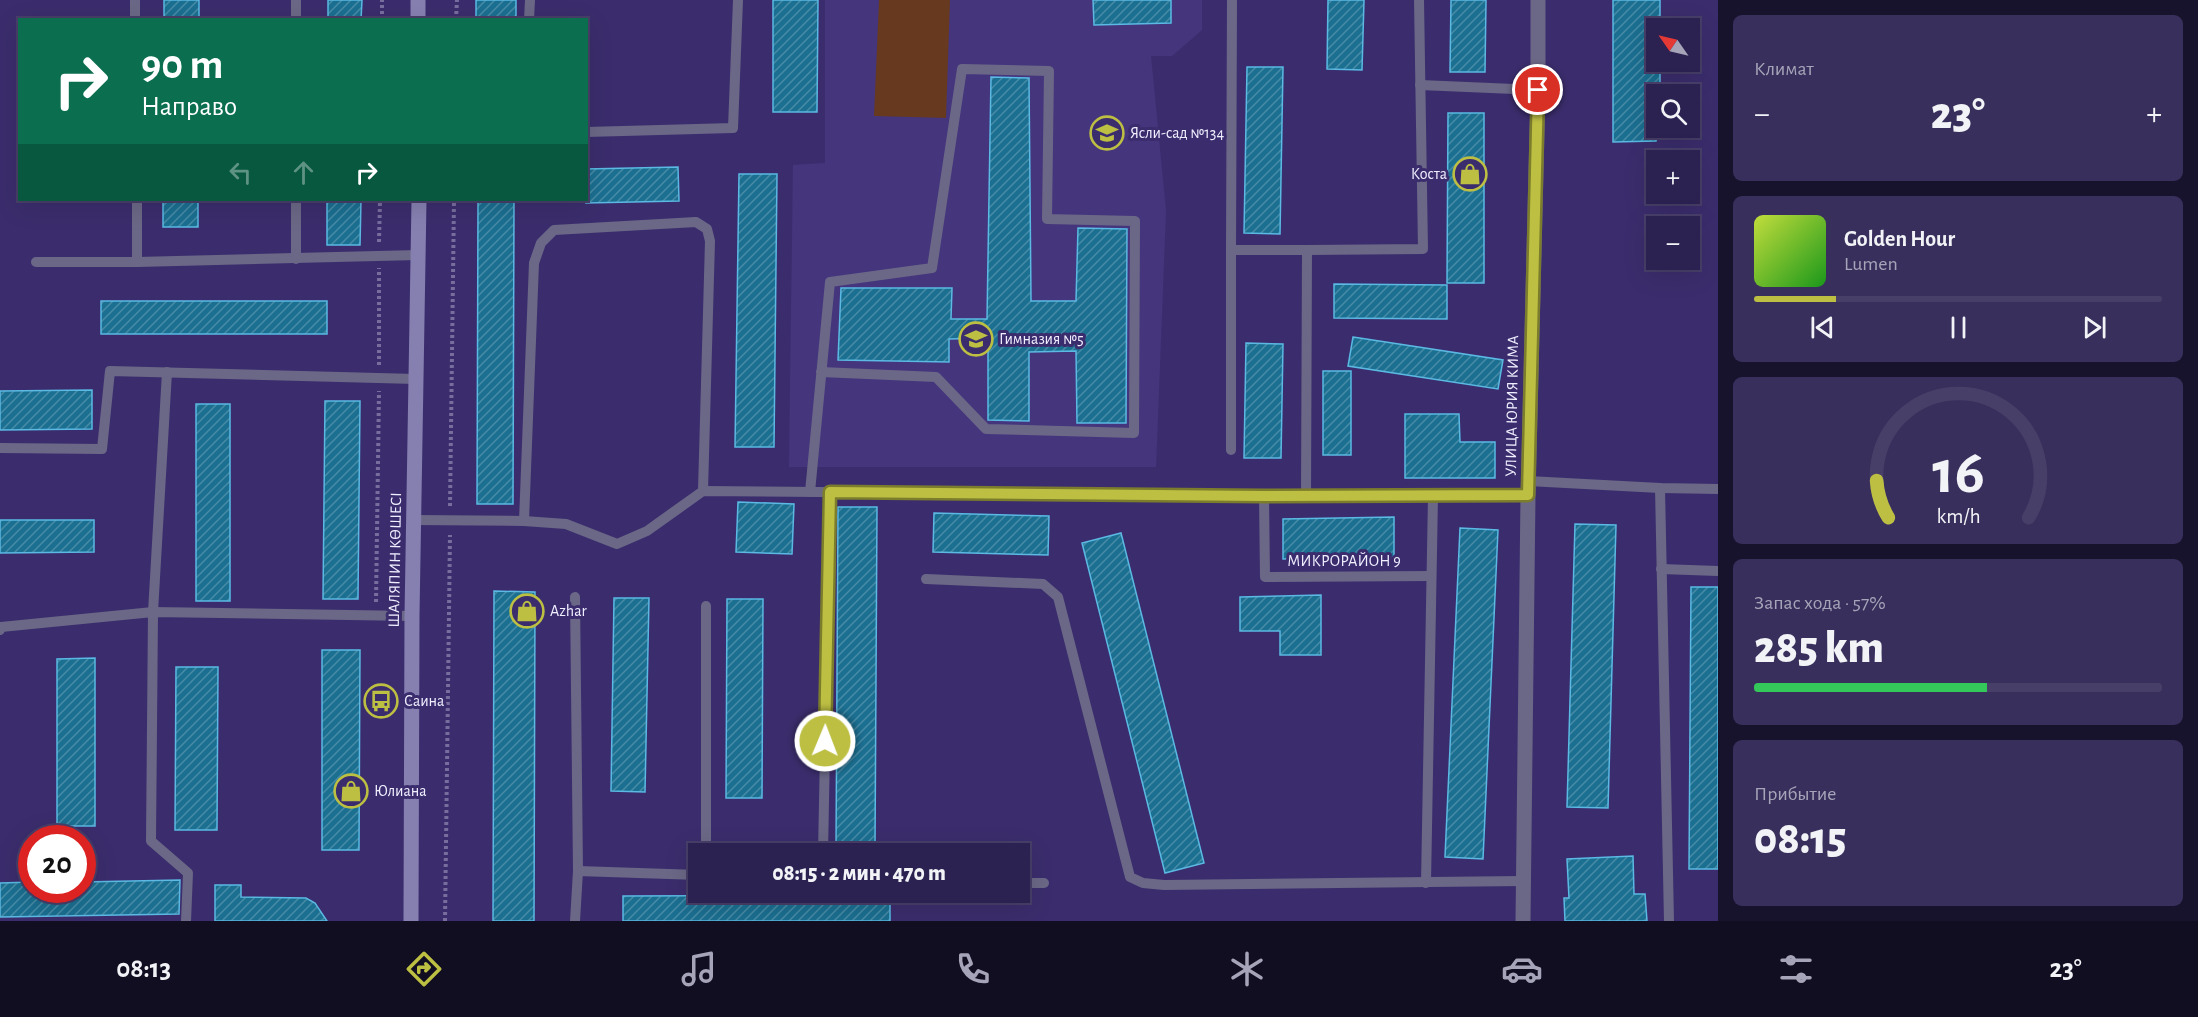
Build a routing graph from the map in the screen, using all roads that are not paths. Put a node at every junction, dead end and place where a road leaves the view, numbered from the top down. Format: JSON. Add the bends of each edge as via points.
{"nodes":[{"id":1,"x":135,"y":0,"type":"edge"},
{"id":2,"x":296,"y":0,"type":"edge"},
{"id":3,"x":418,"y":0,"type":"edge"},
{"id":4,"x":530,"y":0,"type":"edge"},
{"id":5,"x":738,"y":0,"type":"edge"},
{"id":6,"x":1232,"y":0,"type":"edge"},
{"id":7,"x":1419,"y":0,"type":"edge"},
{"id":8,"x":1538,"y":0,"type":"edge"},
{"id":9,"x":135,"y":18,"type":"edge"},
{"id":10,"x":296,"y":18,"type":"edge"},
{"id":11,"x":418,"y":18,"type":"edge"},
{"id":12,"x":529,"y":18,"type":"edge"},
{"id":13,"x":1420,"y":85,"type":"junction"},
{"id":14,"x":1538,"y":90,"type":"junction"},
{"id":15,"x":588,"y":132,"type":"edge"},
{"id":16,"x":137,"y":201,"type":"edge"},
{"id":17,"x":296,"y":201,"type":"edge"},
{"id":18,"x":419,"y":201,"type":"edge"},
{"id":19,"x":1231,"y":250,"type":"junction"},
{"id":20,"x":1307,"y":250,"type":"junction"},
{"id":21,"x":418,"y":255,"type":"junction"},
{"id":22,"x":296,"y":259,"type":"junction"},
{"id":23,"x":36,"y":262,"type":"dead end"},
{"id":24,"x":137,"y":262,"type":"junction"},
{"id":25,"x":168,"y":372,"type":"junction"},
{"id":26,"x":821,"y":372,"type":"junction"},
{"id":27,"x":416,"y":379,"type":"junction"},
{"id":28,"x":0,"y":448,"type":"edge"},
{"id":29,"x":1231,"y":450,"type":"dead end"},
{"id":30,"x":1528,"y":488,"type":"junction"},
{"id":31,"x":1660,"y":488,"type":"junction"},
{"id":32,"x":1718,"y":489,"type":"edge"},
{"id":33,"x":703,"y":491,"type":"junction"},
{"id":34,"x":810,"y":492,"type":"junction"},
{"id":35,"x":830,"y":492,"type":"junction"},
{"id":36,"x":1264,"y":496,"type":"junction"},
{"id":37,"x":1306,"y":496,"type":"junction"},
{"id":38,"x":1433,"y":496,"type":"junction"},
{"id":39,"x":414,"y":520,"type":"junction"},
{"id":40,"x":524,"y":521,"type":"junction"},
{"id":41,"x":1661,"y":569,"type":"junction"},
{"id":42,"x":1718,"y":571,"type":"edge"},
{"id":43,"x":1431,"y":576,"type":"junction"},
{"id":44,"x":926,"y":579,"type":"dead end"},
{"id":45,"x":575,"y":597,"type":"dead end"},
{"id":46,"x":706,"y":606,"type":"dead end"},
{"id":47,"x":153,"y":612,"type":"junction"},
{"id":48,"x":412,"y":616,"type":"junction"},
{"id":49,"x":0,"y":630,"type":"edge"},
{"id":50,"x":706,"y":843,"type":"edge"},
{"id":51,"x":823,"y":843,"type":"edge"},
{"id":52,"x":578,"y":871,"type":"junction"},
{"id":53,"x":688,"y":875,"type":"edge"},
{"id":54,"x":1523,"y":881,"type":"junction"},
{"id":55,"x":1030,"y":883,"type":"edge"},
{"id":56,"x":1044,"y":883,"type":"dead end"},
{"id":57,"x":1426,"y":884,"type":"junction"},
{"id":58,"x":410,"y":918,"type":"edge"},
{"id":59,"x":186,"y":921,"type":"edge"},
{"id":60,"x":576,"y":921,"type":"edge"},
{"id":61,"x":1523,"y":921,"type":"edge"},
{"id":62,"x":1669,"y":921,"type":"edge"}],
"edges":[{"from":1,"to":9,"type":"lane"},
{"from":2,"to":10,"type":"lane"},
{"from":3,"to":11,"type":"main road"},
{"from":4,"to":12,"type":"lane"},
{"from":5,"to":15,"type":"lane","via":[[733,128]]},
{"from":6,"to":19,"type":"lane"},
{"from":7,"to":13,"type":"lane"},
{"from":8,"to":14,"type":"street","name":"УЛИЦА ЮРИЯ КИМА"},
{"from":13,"to":14,"type":"lane"},
{"from":13,"to":20,"type":"lane","via":[[1423,249]]},
{"from":14,"to":30,"type":"street","name":"УЛИЦА ЮРИЯ КИМА"},
{"from":16,"to":24,"type":"lane"},
{"from":17,"to":22,"type":"lane"},
{"from":18,"to":21,"type":"main road","name":"ШАЛЯПИН КӨШЕСІ"},
{"from":19,"to":20,"type":"lane"},
{"from":19,"to":29,"type":"lane"},
{"from":20,"to":37,"type":"lane"},
{"from":21,"to":22,"type":"lane"},
{"from":21,"to":27,"type":"main road","name":"ШАЛЯПИН КӨШЕСІ"},
{"from":22,"to":24,"type":"lane"},
{"from":23,"to":24,"type":"lane"},
{"from":25,"to":27,"type":"lane"},
{"from":25,"to":28,"type":"lane","via":[[110,371],[102,449]]},
{"from":25,"to":47,"type":"lane"},
{"from":26,"to":26,"type":"lane","via":[[830,282],[932,268],[962,69],[1049,71],[1047,219],[1135,221],[1134,432],[987,429],[936,377]]},
{"from":26,"to":34,"type":"lane"},
{"from":27,"to":39,"type":"main road","name":"ШАЛЯПИН КӨШЕСІ"},
{"from":30,"to":31,"type":"lane"},
{"from":30,"to":38,"type":"lane"},
{"from":30,"to":54,"type":"street","name":"УЛИЦА ЮРИЯ КИМА"},
{"from":31,"to":32,"type":"lane"},
{"from":31,"to":41,"type":"lane"},
{"from":33,"to":34,"type":"lane"},
{"from":33,"to":40,"type":"lane","via":[[647,531],[616,544],[566,524]]},
{"from":33,"to":40,"type":"lane","via":[[710,241],[707,230],[696,222],[554,230],[541,243],[534,263]]},
{"from":34,"to":35,"type":"lane"},
{"from":35,"to":36,"type":"lane"},
{"from":35,"to":51,"type":"lane"},
{"from":36,"to":37,"type":"lane"},
{"from":36,"to":43,"type":"lane","name":"МИКРОРАЙОН 9","via":[[1264,577]]},
{"from":37,"to":38,"type":"lane"},
{"from":38,"to":43,"type":"lane"},
{"from":39,"to":40,"type":"lane"},
{"from":39,"to":48,"type":"main road","name":"ШАЛЯПИН КӨШЕСІ"},
{"from":41,"to":42,"type":"lane"},
{"from":41,"to":62,"type":"lane"},
{"from":43,"to":57,"type":"lane"},
{"from":44,"to":57,"type":"lane","via":[[1043,584],[1058,597],[1130,877],[1164,885]]},
{"from":45,"to":52,"type":"lane"},
{"from":46,"to":50,"type":"lane"},
{"from":47,"to":48,"type":"lane"},
{"from":47,"to":49,"type":"lane"},
{"from":47,"to":59,"type":"lane","via":[[151,841],[188,873]]},
{"from":48,"to":58,"type":"main road","name":"ШАЛЯПИН КӨШЕСІ"},
{"from":52,"to":53,"type":"lane"},
{"from":52,"to":60,"type":"lane"},
{"from":54,"to":57,"type":"lane"},
{"from":54,"to":61,"type":"street","name":"УЛИЦА ЮРИЯ КИМА"},
{"from":55,"to":56,"type":"lane"}]}
